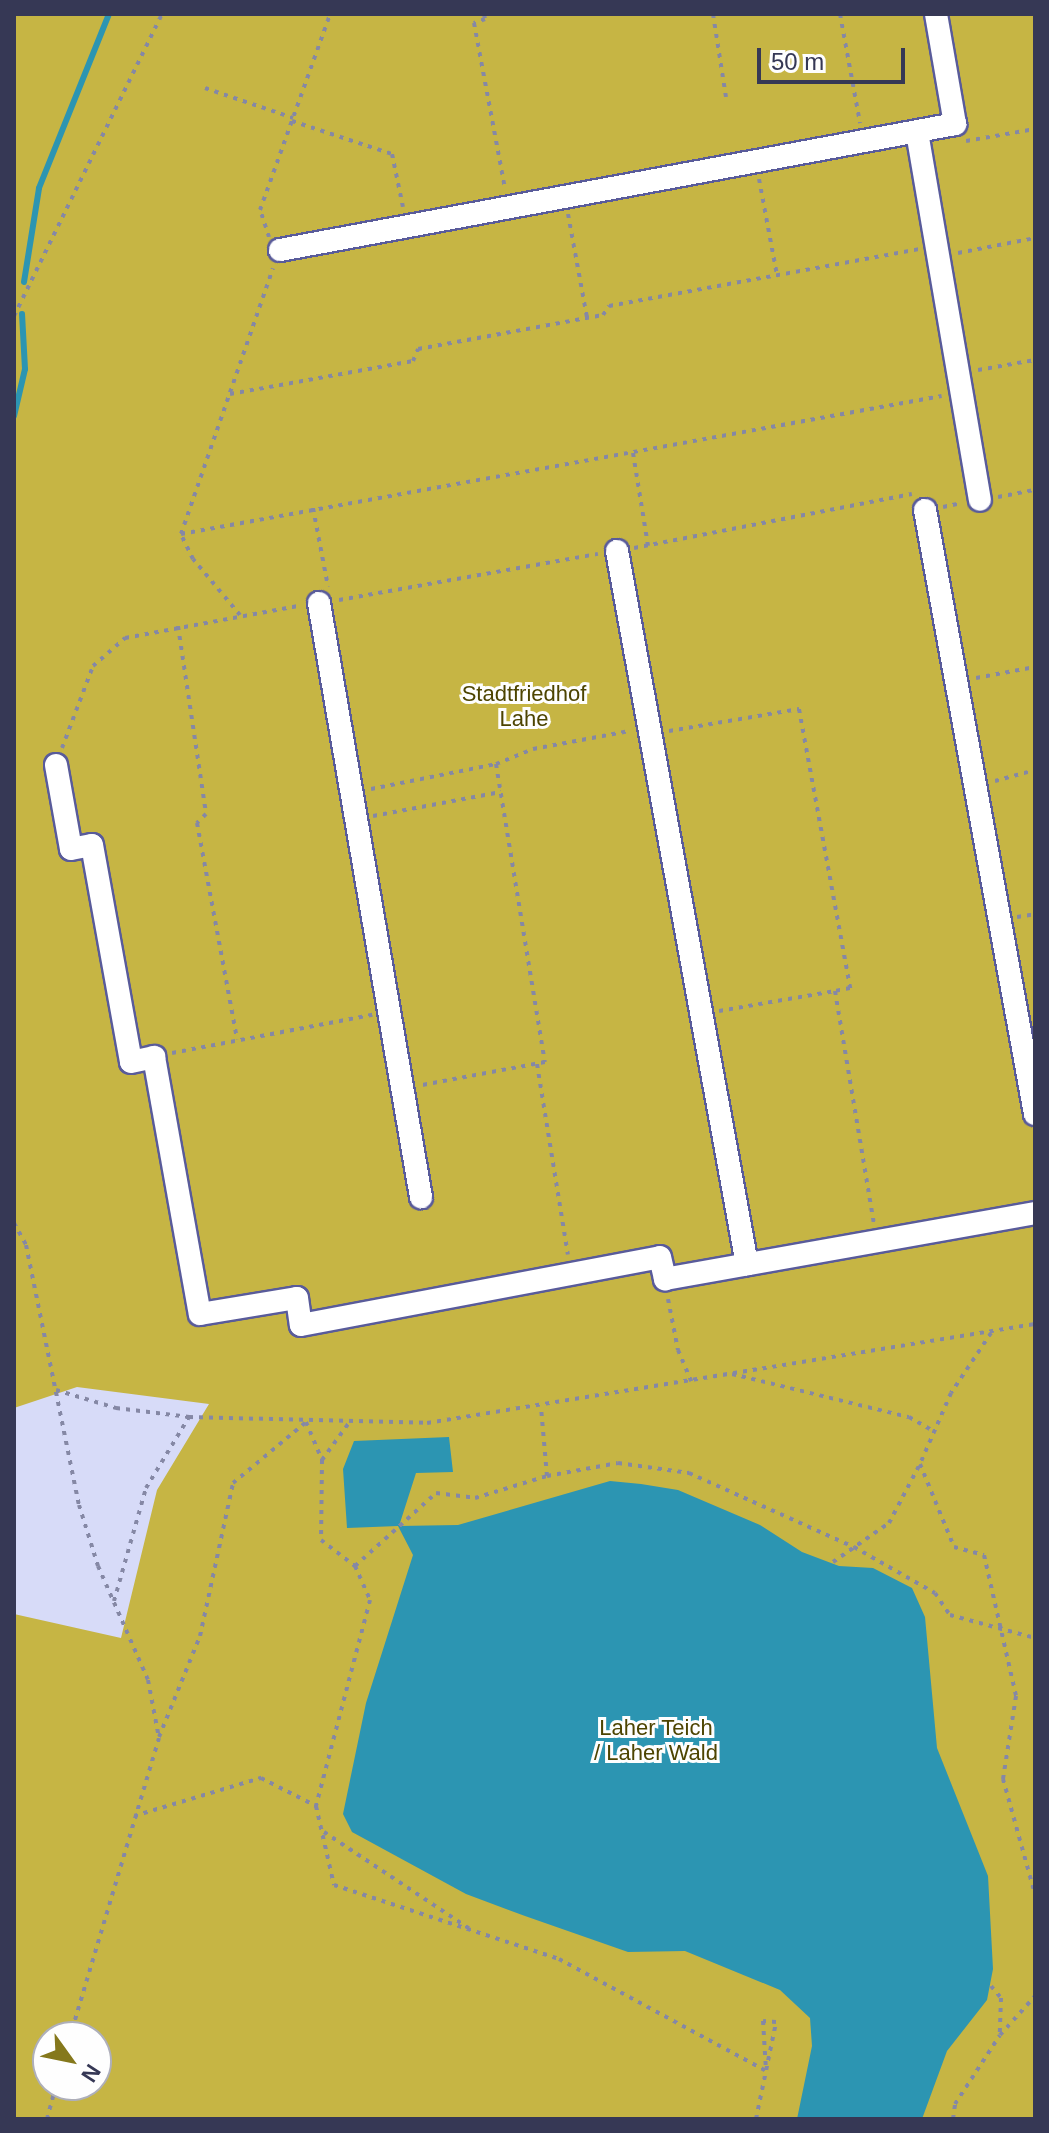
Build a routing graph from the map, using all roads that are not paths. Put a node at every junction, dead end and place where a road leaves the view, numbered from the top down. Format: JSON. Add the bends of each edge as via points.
{"nodes":[{"id":1,"x":936,"y":14,"type":"edge"},
{"id":2,"x":917,"y":132,"type":"junction"},
{"id":3,"x":280,"y":250,"type":"road end"},
{"id":4,"x":980,"y":500,"type":"road end"},
{"id":5,"x":925,"y":510,"type":"road end"},
{"id":6,"x":617,"y":551,"type":"road end"},
{"id":7,"x":319,"y":603,"type":"road end"},
{"id":8,"x":56,"y":765,"type":"road end"},
{"id":9,"x":1035,"y":1114,"type":"edge"},
{"id":10,"x":421,"y":1197,"type":"dead end"},
{"id":11,"x":1035,"y":1213,"type":"edge"},
{"id":12,"x":747,"y":1264,"type":"junction"}],
"edges":[{"from":1,"to":2,"type":"lane","via":[[957,134]]},
{"from":2,"to":3,"type":"lane"},
{"from":2,"to":4,"type":"lane"},
{"from":5,"to":9,"type":"lane"},
{"from":6,"to":12,"type":"lane"},
{"from":7,"to":10,"type":"lane"},
{"from":8,"to":12,"type":"lane","via":[[71,849],[92,845],[131,1062],[154,1057],[200,1314],[297,1298],[301,1325],[660,1257],[665,1279]]},
{"from":11,"to":12,"type":"lane"}]}
